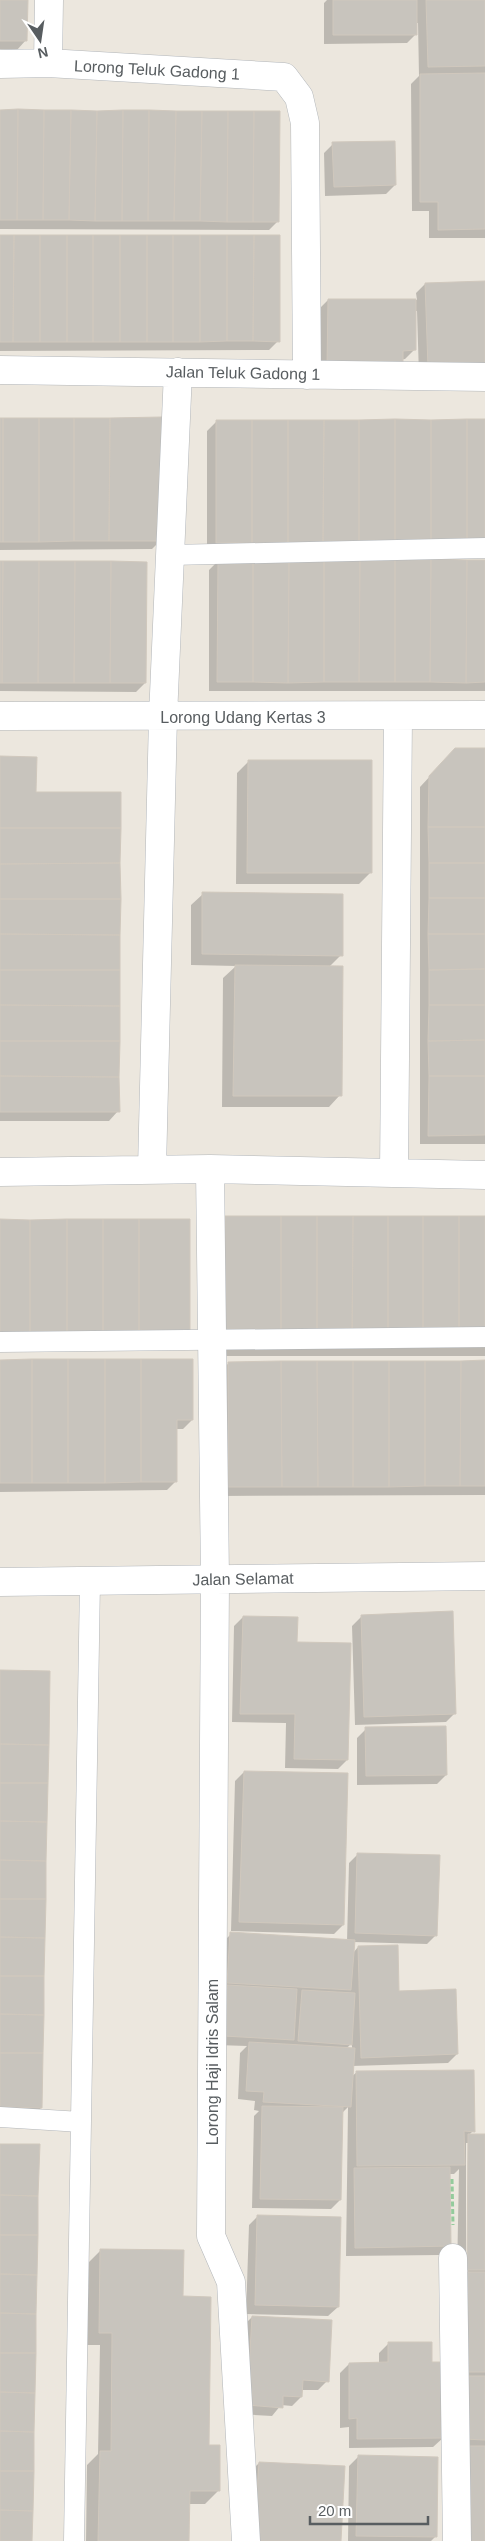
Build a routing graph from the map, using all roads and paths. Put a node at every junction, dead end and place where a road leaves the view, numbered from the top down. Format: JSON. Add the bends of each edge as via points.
{"nodes":[{"id":1,"x":49,"y":0,"type":"edge"},
{"id":2,"x":48,"y":63,"type":"junction"},
{"id":3,"x":0,"y":64,"type":"edge"},
{"id":4,"x":0,"y":370,"type":"edge"},
{"id":5,"x":178,"y":372,"type":"junction"},
{"id":6,"x":307,"y":375,"type":"junction"},
{"id":7,"x":485,"y":377,"type":"edge"},
{"id":8,"x":485,"y":548,"type":"edge"},
{"id":9,"x":171,"y":555,"type":"junction"},
{"id":10,"x":485,"y":715,"type":"edge"},
{"id":11,"x":0,"y":716,"type":"edge"},
{"id":12,"x":163,"y":717,"type":"junction"},
{"id":13,"x":398,"y":717,"type":"junction"},
{"id":14,"x":210,"y":1169,"type":"junction"},
{"id":15,"x":152,"y":1170,"type":"junction"},
{"id":16,"x":0,"y":1172,"type":"edge"},
{"id":17,"x":394,"y":1173,"type":"junction"},
{"id":18,"x":485,"y":1175,"type":"edge"},
{"id":19,"x":485,"y":1337,"type":"edge"},
{"id":20,"x":211,"y":1341,"type":"junction"},
{"id":21,"x":0,"y":1342,"type":"edge"},
{"id":22,"x":485,"y":1576,"type":"edge"},
{"id":23,"x":215,"y":1579,"type":"junction"},
{"id":24,"x":90,"y":1581,"type":"junction"},
{"id":25,"x":0,"y":1582,"type":"edge"},
{"id":26,"x":0,"y":2117,"type":"edge"},
{"id":27,"x":81,"y":2122,"type":"junction"},
{"id":28,"x":452,"y":2179,"type":"dead end"},
{"id":29,"x":453,"y":2258,"type":"joint"},
{"id":30,"x":74,"y":2541,"type":"edge"},
{"id":31,"x":246,"y":2541,"type":"edge"},
{"id":32,"x":457,"y":2541,"type":"edge"}],
"edges":[{"from":1,"to":2,"type":"street"},
{"from":2,"to":3,"type":"street","name":"Lorong Teluk Gadong 1"},
{"from":2,"to":6,"type":"street","name":"Lorong Teluk Gadong 1","via":[[284,77],[299,97],[305,123]]},
{"from":4,"to":5,"type":"street","name":"Jalan Teluk Gadong 1"},
{"from":5,"to":6,"type":"street","name":"Jalan Teluk Gadong 1"},
{"from":5,"to":9,"type":"street"},
{"from":6,"to":7,"type":"street","name":"Jalan Teluk Gadong 1"},
{"from":8,"to":9,"type":"lane"},
{"from":9,"to":12,"type":"street"},
{"from":10,"to":13,"type":"street","name":"Lorong Udang Kertas 3"},
{"from":11,"to":12,"type":"street","name":"Lorong Udang Kertas 3"},
{"from":12,"to":13,"type":"street","name":"Lorong Udang Kertas 3"},
{"from":12,"to":15,"type":"street"},
{"from":13,"to":17,"type":"street"},
{"from":14,"to":15,"type":"street"},
{"from":14,"to":17,"type":"street"},
{"from":14,"to":20,"type":"street","name":"Lorong Haji Idris Salam"},
{"from":15,"to":16,"type":"street"},
{"from":17,"to":18,"type":"street"},
{"from":19,"to":20,"type":"lane"},
{"from":20,"to":21,"type":"lane"},
{"from":20,"to":23,"type":"street","name":"Lorong Haji Idris Salam"},
{"from":22,"to":23,"type":"street","name":"Jalan Selamat"},
{"from":23,"to":24,"type":"street","name":"Jalan Selamat"},
{"from":23,"to":31,"type":"street","name":"Lorong Haji Idris Salam","via":[[211,2236],[231,2282]]},
{"from":24,"to":25,"type":"street","name":"Jalan Selamat"},
{"from":24,"to":27,"type":"lane"},
{"from":26,"to":27,"type":"lane"},
{"from":27,"to":30,"type":"lane"},
{"from":28,"to":29,"type":"path"},
{"from":29,"to":32,"type":"street"}]}
